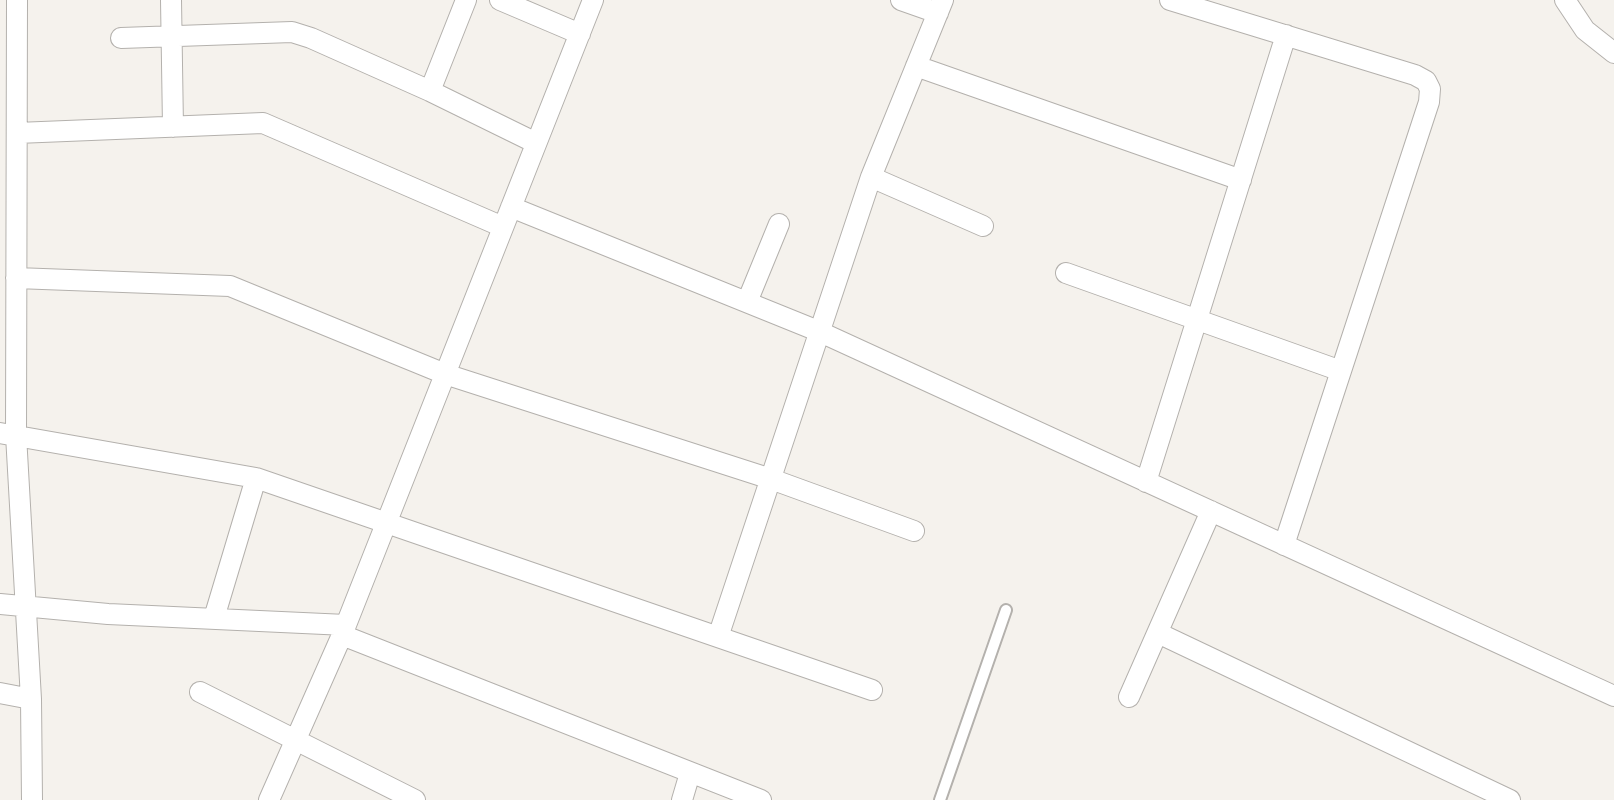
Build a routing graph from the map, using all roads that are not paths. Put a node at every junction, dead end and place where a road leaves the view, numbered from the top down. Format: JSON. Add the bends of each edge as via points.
{"nodes":[{"id":1,"x":17,"y":0,"type":"edge"},
{"id":2,"x":171,"y":0,"type":"edge"},
{"id":3,"x":466,"y":0,"type":"edge"},
{"id":4,"x":500,"y":0,"type":"edge"},
{"id":5,"x":593,"y":0,"type":"edge"},
{"id":6,"x":901,"y":0,"type":"edge"},
{"id":7,"x":1170,"y":0,"type":"edge"},
{"id":8,"x":1565,"y":0,"type":"edge"},
{"id":9,"x":940,"y":7,"type":"edge"},
{"id":10,"x":580,"y":33,"type":"junction"},
{"id":11,"x":8,"y":35,"type":"edge"},
{"id":12,"x":172,"y":35,"type":"junction"},
{"id":13,"x":1286,"y":35,"type":"junction"},
{"id":14,"x":121,"y":38,"type":"dead end"},
{"id":15,"x":1614,"y":53,"type":"edge"},
{"id":16,"x":916,"y":66,"type":"junction"},
{"id":17,"x":430,"y":91,"type":"junction"},
{"id":18,"x":173,"y":127,"type":"junction"},
{"id":19,"x":16,"y":133,"type":"junction"},
{"id":20,"x":536,"y":143,"type":"junction"},
{"id":21,"x":871,"y":177,"type":"junction"},
{"id":22,"x":1240,"y":180,"type":"junction"},
{"id":23,"x":511,"y":207,"type":"junction"},
{"id":24,"x":779,"y":224,"type":"dead end"},
{"id":25,"x":983,"y":226,"type":"dead end"},
{"id":26,"x":503,"y":227,"type":"junction"},
{"id":27,"x":1066,"y":273,"type":"dead end"},
{"id":28,"x":16,"y":278,"type":"junction"},
{"id":29,"x":747,"y":302,"type":"junction"},
{"id":30,"x":1197,"y":320,"type":"junction"},
{"id":31,"x":818,"y":331,"type":"junction"},
{"id":32,"x":1341,"y":371,"type":"junction"},
{"id":33,"x":446,"y":374,"type":"junction"},
{"id":34,"x":8,"y":434,"type":"edge"},
{"id":35,"x":256,"y":478,"type":"junction"},
{"id":36,"x":771,"y":479,"type":"junction"},
{"id":37,"x":1146,"y":482,"type":"junction"},
{"id":38,"x":1212,"y":511,"type":"junction"},
{"id":39,"x":387,"y":522,"type":"junction"},
{"id":40,"x":914,"y":531,"type":"dead end"},
{"id":41,"x":1284,"y":545,"type":"junction"},
{"id":42,"x":0,"y":604,"type":"edge"},
{"id":43,"x":26,"y":608,"type":"junction"},
{"id":44,"x":1006,"y":610,"type":"dead end"},
{"id":45,"x":214,"y":618,"type":"junction"},
{"id":46,"x":344,"y":630,"type":"junction"},
{"id":47,"x":1158,"y":633,"type":"junction"},
{"id":48,"x":718,"y":637,"type":"junction"},
{"id":49,"x":872,"y":690,"type":"dead end"},
{"id":50,"x":200,"y":692,"type":"dead end"},
{"id":51,"x":0,"y":693,"type":"edge"},
{"id":52,"x":1614,"y":696,"type":"edge"},
{"id":53,"x":1129,"y":697,"type":"dead end"},
{"id":54,"x":31,"y":699,"type":"junction"},
{"id":55,"x":295,"y":741,"type":"junction"},
{"id":56,"x":690,"y":773,"type":"junction"},
{"id":57,"x":32,"y":800,"type":"edge"},
{"id":58,"x":269,"y":800,"type":"edge"},
{"id":59,"x":415,"y":800,"type":"edge"},
{"id":60,"x":682,"y":800,"type":"edge"},
{"id":61,"x":761,"y":800,"type":"edge"},
{"id":62,"x":940,"y":800,"type":"edge"},
{"id":63,"x":1510,"y":800,"type":"edge"}],
"edges":[{"from":1,"to":11,"type":"street"},
{"from":2,"to":12,"type":"street"},
{"from":3,"to":17,"type":"street"},
{"from":4,"to":10,"type":"street"},
{"from":5,"to":10,"type":"street"},
{"from":6,"to":9,"type":"street"},
{"from":7,"to":13,"type":"street"},
{"from":8,"to":15,"type":"street","via":[[1585,30]]},
{"from":9,"to":16,"type":"street"},
{"from":10,"to":20,"type":"street"},
{"from":11,"to":19,"type":"street"},
{"from":12,"to":14,"type":"street"},
{"from":12,"to":17,"type":"street","via":[[292,32]]},
{"from":12,"to":18,"type":"street"},
{"from":13,"to":22,"type":"street"},
{"from":13,"to":32,"type":"street","via":[[1415,75],[1426,81],[1430,89],[1430,102]]},
{"from":16,"to":21,"type":"street"},
{"from":16,"to":22,"type":"street"},
{"from":17,"to":20,"type":"street"},
{"from":18,"to":19,"type":"street"},
{"from":18,"to":26,"type":"street","via":[[272,125]]},
{"from":19,"to":28,"type":"street"},
{"from":20,"to":23,"type":"street"},
{"from":21,"to":25,"type":"street"},
{"from":21,"to":31,"type":"street"},
{"from":22,"to":30,"type":"street"},
{"from":23,"to":26,"type":"street"},
{"from":23,"to":29,"type":"street"},
{"from":24,"to":29,"type":"street"},
{"from":26,"to":33,"type":"street"},
{"from":27,"to":30,"type":"street"},
{"from":28,"to":33,"type":"street","via":[[230,286]]},
{"from":28,"to":34,"type":"street"},
{"from":29,"to":31,"type":"street"},
{"from":30,"to":32,"type":"street"},
{"from":30,"to":37,"type":"street"},
{"from":31,"to":36,"type":"street"},
{"from":31,"to":37,"type":"street"},
{"from":32,"to":41,"type":"street"},
{"from":33,"to":36,"type":"street"},
{"from":33,"to":39,"type":"street"},
{"from":34,"to":35,"type":"street"},
{"from":34,"to":43,"type":"street"},
{"from":35,"to":39,"type":"street"},
{"from":35,"to":45,"type":"street"},
{"from":36,"to":40,"type":"street"},
{"from":36,"to":48,"type":"street"},
{"from":37,"to":38,"type":"street"},
{"from":38,"to":41,"type":"street"},
{"from":38,"to":47,"type":"street"},
{"from":39,"to":46,"type":"street"},
{"from":39,"to":48,"type":"street"},
{"from":41,"to":52,"type":"street"},
{"from":42,"to":43,"type":"street"},
{"from":43,"to":45,"type":"street"},
{"from":43,"to":54,"type":"street"},
{"from":44,"to":62,"type":"lane"},
{"from":45,"to":46,"type":"street"},
{"from":46,"to":55,"type":"street"},
{"from":46,"to":56,"type":"street"},
{"from":47,"to":53,"type":"street"},
{"from":47,"to":63,"type":"street"},
{"from":48,"to":49,"type":"street"},
{"from":50,"to":55,"type":"street"},
{"from":51,"to":54,"type":"street"},
{"from":54,"to":57,"type":"street"},
{"from":55,"to":58,"type":"street"},
{"from":55,"to":59,"type":"street"},
{"from":56,"to":60,"type":"street"},
{"from":56,"to":61,"type":"street"}]}
